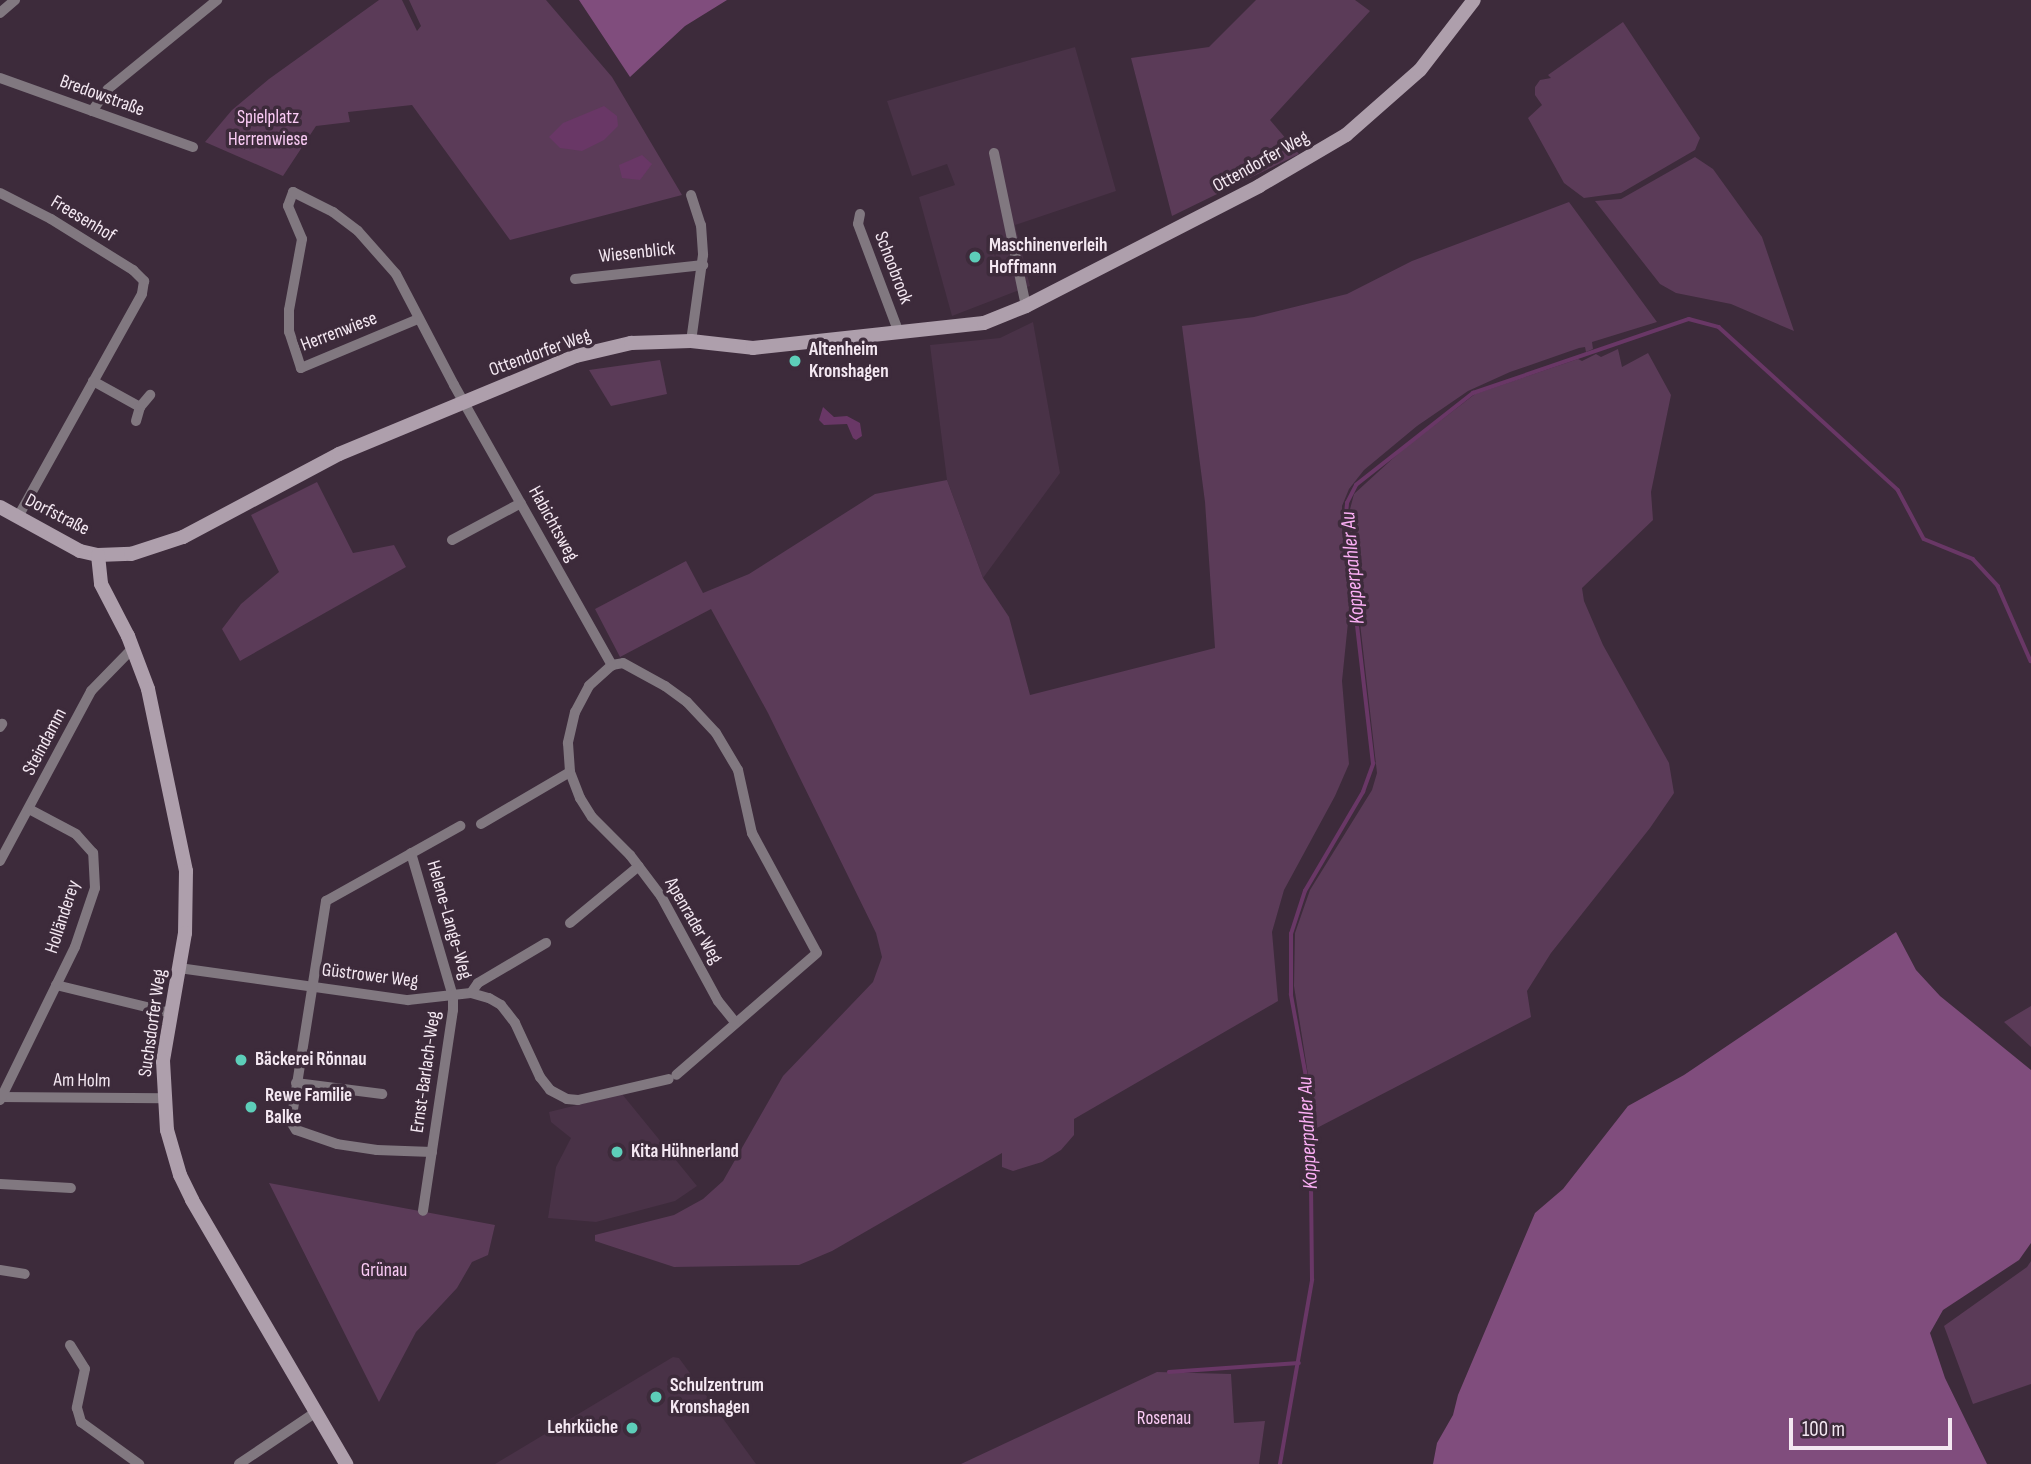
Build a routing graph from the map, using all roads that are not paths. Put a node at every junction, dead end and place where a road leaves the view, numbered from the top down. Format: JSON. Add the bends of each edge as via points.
{"nodes":[{"id":1,"x":15,"y":0,"type":"edge"},
{"id":2,"x":217,"y":0,"type":"edge"},
{"id":3,"x":1474,"y":0,"type":"edge"},
{"id":4,"x":0,"y":13,"type":"edge"},
{"id":5,"x":0,"y":78,"type":"edge"},
{"id":6,"x":92,"y":111,"type":"junction"},
{"id":7,"x":192,"y":147,"type":"dead end"},
{"id":8,"x":994,"y":153,"type":"dead end"},
{"id":9,"x":0,"y":193,"type":"edge"},
{"id":10,"x":691,"y":195,"type":"dead end"},
{"id":11,"x":860,"y":214,"type":"dead end"},
{"id":12,"x":703,"y":265,"type":"junction"},
{"id":13,"x":575,"y":279,"type":"dead end"},
{"id":14,"x":1026,"y":306,"type":"junction"},
{"id":15,"x":418,"y":319,"type":"junction"},
{"id":16,"x":899,"y":333,"type":"junction"},
{"id":17,"x":691,"y":341,"type":"junction"},
{"id":18,"x":93,"y":382,"type":"junction"},
{"id":19,"x":150,"y":395,"type":"dead end"},
{"id":20,"x":463,"y":402,"type":"junction"},
{"id":21,"x":140,"y":407,"type":"junction"},
{"id":22,"x":136,"y":421,"type":"dead end"},
{"id":23,"x":521,"y":503,"type":"junction"},
{"id":24,"x":0,"y":507,"type":"edge"},
{"id":25,"x":18,"y":517,"type":"junction"},
{"id":26,"x":452,"y":540,"type":"dead end"},
{"id":27,"x":98,"y":555,"type":"junction"},
{"id":28,"x":133,"y":648,"type":"junction"},
{"id":29,"x":612,"y":664,"type":"junction"},
{"id":30,"x":570,"y":772,"type":"junction"},
{"id":31,"x":29,"y":808,"type":"junction"},
{"id":32,"x":481,"y":824,"type":"dead end"},
{"id":33,"x":460,"y":826,"type":"dead end"},
{"id":34,"x":411,"y":853,"type":"junction"},
{"id":35,"x":1,"y":857,"type":"edge"},
{"id":36,"x":639,"y":866,"type":"junction"},
{"id":37,"x":570,"y":923,"type":"dead end"},
{"id":38,"x":546,"y":943,"type":"dead end"},
{"id":39,"x":179,"y":968,"type":"junction"},
{"id":40,"x":56,"y":985,"type":"junction"},
{"id":41,"x":311,"y":987,"type":"junction"},
{"id":42,"x":471,"y":993,"type":"junction"},
{"id":43,"x":453,"y":997,"type":"junction"},
{"id":44,"x":171,"y":1013,"type":"junction"},
{"id":45,"x":735,"y":1022,"type":"junction"},
{"id":46,"x":296,"y":1083,"type":"junction"},
{"id":47,"x":382,"y":1094,"type":"dead end"},
{"id":48,"x":0,"y":1098,"type":"edge"},
{"id":49,"x":163,"y":1098,"type":"junction"},
{"id":50,"x":432,"y":1152,"type":"junction"},
{"id":51,"x":0,"y":1184,"type":"edge"},
{"id":52,"x":71,"y":1188,"type":"dead end"},
{"id":53,"x":423,"y":1211,"type":"dead end"},
{"id":54,"x":0,"y":1270,"type":"edge"},
{"id":55,"x":25,"y":1274,"type":"dead end"},
{"id":56,"x":70,"y":1345,"type":"dead end"},
{"id":57,"x":316,"y":1412,"type":"junction"},
{"id":58,"x":139,"y":1464,"type":"edge"},
{"id":59,"x":239,"y":1464,"type":"edge"},
{"id":60,"x":346,"y":1464,"type":"edge"}],
"edges":[{"from":1,"to":4,"type":"street"},
{"from":2,"to":6,"type":"street","via":[[108,89]]},
{"from":3,"to":14,"type":"main road","name":"Ottendorfer Weg","via":[[1420,70],[1346,135],[1259,186]]},
{"from":5,"to":6,"type":"street","name":"Bredowstraße"},
{"from":6,"to":7,"type":"street","name":"Bredowstraße"},
{"from":8,"to":14,"type":"street"},
{"from":9,"to":18,"type":"street","name":"Freesenhof","via":[[51,219],[144,281],[142,294]]},
{"from":10,"to":12,"type":"street","name":"Wiesenblick","via":[[701,225]]},
{"from":11,"to":16,"type":"street","name":"Schoobrook","via":[[858,224]]},
{"from":12,"to":13,"type":"street","name":"Wiesenblick"},
{"from":12,"to":17,"type":"street","name":"Wiesenblick"},
{"from":14,"to":16,"type":"main road","name":"Ottendorfer Weg","via":[[984,323]]},
{"from":15,"to":15,"type":"street","name":"Herrenwiese","via":[[396,274],[377,249],[333,212],[293,192],[288,206],[302,239],[289,332],[301,368]]},
{"from":15,"to":20,"type":"street","name":"Herrenwiese"},
{"from":16,"to":17,"type":"main road","name":"Ottendorfer Weg","via":[[753,348]]},
{"from":17,"to":20,"type":"main road","name":"Ottendorfer Weg","via":[[631,343],[576,356]]},
{"from":18,"to":21,"type":"street"},
{"from":18,"to":25,"type":"street"},
{"from":19,"to":21,"type":"street"},
{"from":20,"to":23,"type":"street","name":"Habichtsweg"},
{"from":20,"to":27,"type":"main road","name":"Ottendorfer Weg","via":[[339,454],[160,547]]},
{"from":21,"to":22,"type":"street"},
{"from":23,"to":26,"type":"street"},
{"from":23,"to":29,"type":"street","name":"Habichtsweg"},
{"from":24,"to":25,"type":"main road","name":"Dorfstraße"},
{"from":25,"to":27,"type":"main road","name":"Dorfstraße","via":[[75,548]]},
{"from":27,"to":28,"type":"main road","name":"Suchsdorfer Weg","via":[[102,584]]},
{"from":28,"to":31,"type":"street","name":"Steindamm","via":[[91,691]]},
{"from":28,"to":39,"type":"main road","name":"Suchsdorfer Weg","via":[[148,689],[186,871]]},
{"from":29,"to":30,"type":"street","name":"Apenrader Weg","via":[[589,687],[575,712],[568,743]]},
{"from":29,"to":45,"type":"street","via":[[623,663],[665,685],[716,733],[738,770],[752,833],[817,953]]},
{"from":30,"to":32,"type":"street"},
{"from":30,"to":36,"type":"street","name":"Apenrader Weg","via":[[592,817]]},
{"from":31,"to":35,"type":"street","name":"Steindamm"},
{"from":31,"to":40,"type":"street","name":"Holländerey","via":[[76,834],[93,853],[95,888]]},
{"from":33,"to":34,"type":"street","name":"Helene-Lange-Weg"},
{"from":34,"to":41,"type":"street","name":"Helene-Lange-Weg","via":[[326,901]]},
{"from":34,"to":43,"type":"street","name":"Helene-Lange-Weg"},
{"from":36,"to":37,"type":"street"},
{"from":36,"to":45,"type":"street","name":"Apenrader Weg"},
{"from":38,"to":42,"type":"street","via":[[478,983]]},
{"from":39,"to":41,"type":"street","name":"Güstrower Weg"},
{"from":39,"to":44,"type":"main road","name":"Suchsdorfer Weg"},
{"from":40,"to":44,"type":"street"},
{"from":40,"to":48,"type":"street","name":"Holländerey"},
{"from":41,"to":43,"type":"street","name":"Güstrower Weg","via":[[408,1000]]},
{"from":41,"to":46,"type":"street","name":"Ernst-Barlach-Weg"},
{"from":42,"to":43,"type":"street","name":"Güstrower Weg"},
{"from":42,"to":45,"type":"street","via":[[501,1005],[515,1023],[540,1077],[558,1096],[578,1100],[672,1077]]},
{"from":43,"to":50,"type":"street","name":"Ernst-Barlach-Weg"},
{"from":44,"to":49,"type":"main road","name":"Suchsdorfer Weg"},
{"from":46,"to":47,"type":"street","name":"Ernst-Barlach-Weg"},
{"from":46,"to":50,"type":"street","name":"Ernst-Barlach-Weg","via":[[291,1122],[296,1130],[337,1144]]},
{"from":48,"to":49,"type":"street","name":"Am Holm"},
{"from":49,"to":57,"type":"main road","name":"Suchsdorfer Weg","via":[[180,1175]]},
{"from":50,"to":53,"type":"street","name":"Ernst-Barlach-Weg"},
{"from":51,"to":52,"type":"street"},
{"from":54,"to":55,"type":"street"},
{"from":56,"to":58,"type":"street","via":[[85,1369],[77,1408],[81,1422]]},
{"from":57,"to":59,"type":"street"},
{"from":57,"to":60,"type":"main road","name":"Suchsdorfer Weg"}]}
